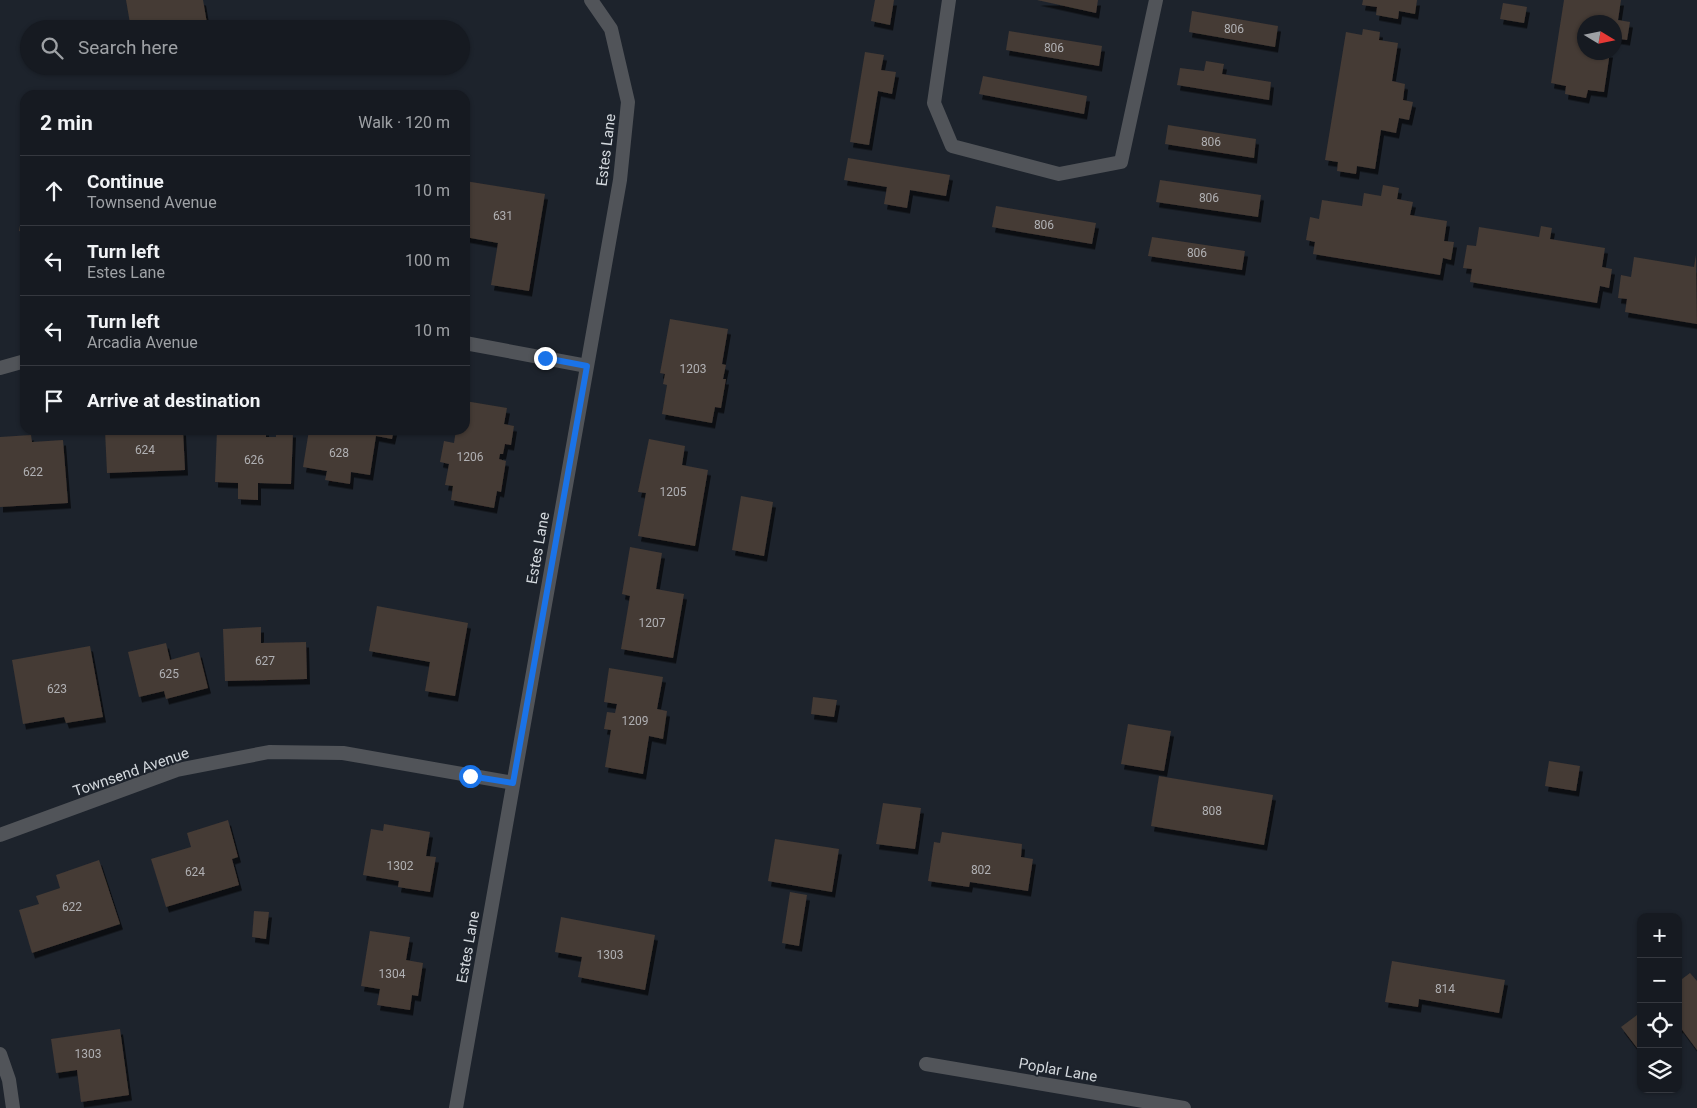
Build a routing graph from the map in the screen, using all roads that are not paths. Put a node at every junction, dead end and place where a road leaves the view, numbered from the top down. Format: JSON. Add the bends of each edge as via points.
{"nodes":[{"id":1,"x":591,"y":0,"type":"edge"},
{"id":2,"x":949,"y":0,"type":"edge"},
{"id":3,"x":1156,"y":0,"type":"edge"},
{"id":4,"x":470,"y":345,"type":"edge"},
{"id":5,"x":20,"y":362,"type":"edge"},
{"id":6,"x":587,"y":366,"type":"junction"},
{"id":7,"x":0,"y":368,"type":"edge"},
{"id":8,"x":513,"y":783,"type":"junction"},
{"id":9,"x":0,"y":835,"type":"edge"},
{"id":10,"x":0,"y":1054,"type":"edge"},
{"id":11,"x":926,"y":1064,"type":"dead end"},
{"id":12,"x":13,"y":1108,"type":"edge"},
{"id":13,"x":456,"y":1108,"type":"edge"},
{"id":14,"x":1184,"y":1108,"type":"edge"}],
"edges":[{"from":1,"to":6,"type":"street","name":"Estes Lane","via":[[611,29],[628,102],[620,180]]},
{"from":2,"to":3,"type":"street","via":[[934,103],[952,146],[1059,174],[1121,162]]},
{"from":4,"to":6,"type":"street"},
{"from":5,"to":7,"type":"street"},
{"from":6,"to":8,"type":"street","name":"Estes Lane"},
{"from":8,"to":9,"type":"street","name":"Townsend Avenue","via":[[343,753],[269,752],[177,770]]},
{"from":8,"to":13,"type":"street","name":"Estes Lane"},
{"from":10,"to":12,"type":"street","via":[[9,1080]]},
{"from":11,"to":14,"type":"street","name":"Poplar Lane"}]}
